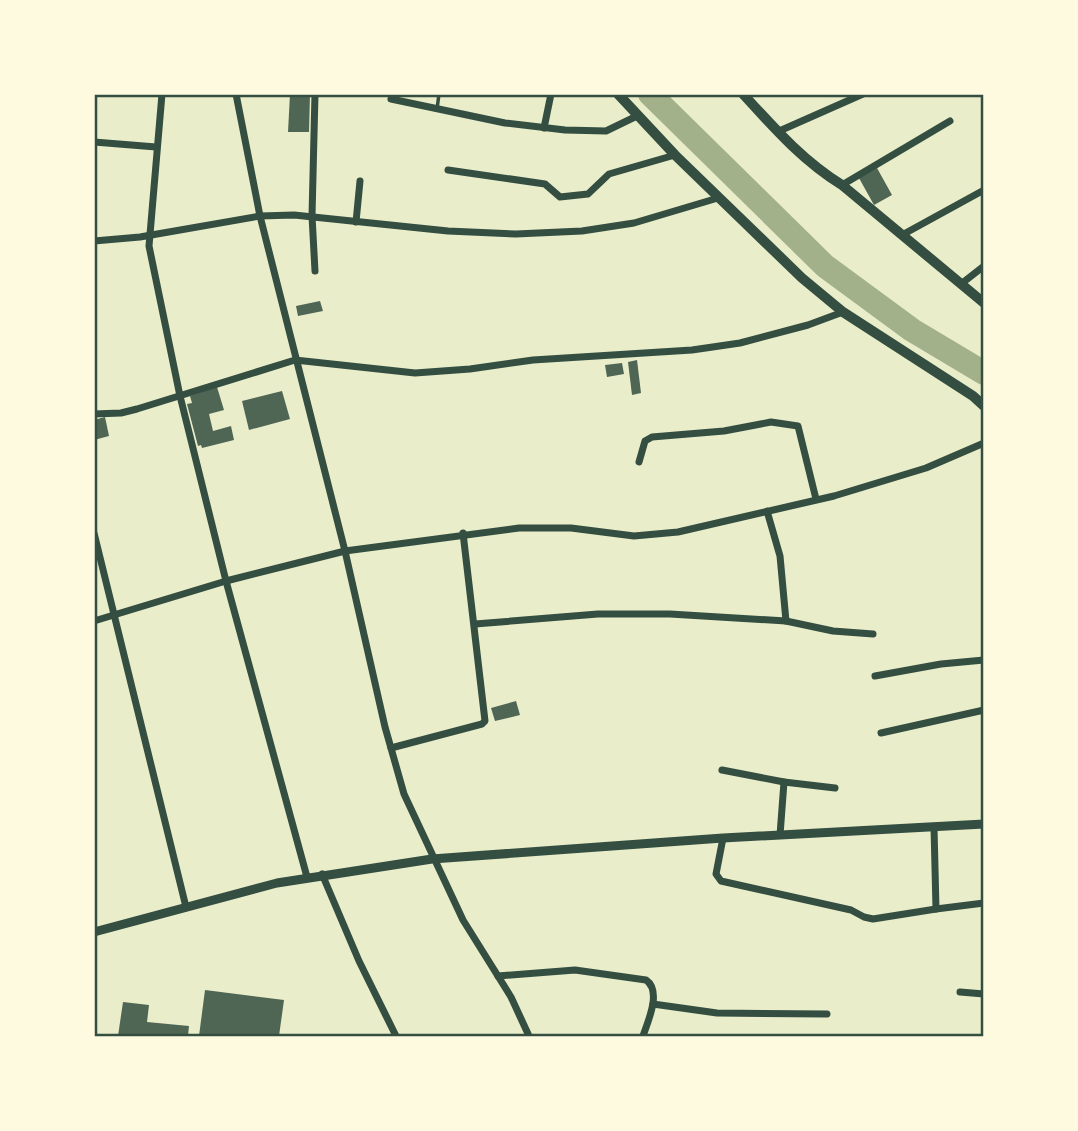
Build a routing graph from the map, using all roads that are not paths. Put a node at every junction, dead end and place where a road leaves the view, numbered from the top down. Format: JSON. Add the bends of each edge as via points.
{"nodes":[{"id":1,"x":162,"y":94,"type":"edge"},
{"id":2,"x":236,"y":94,"type":"edge"},
{"id":3,"x":315,"y":94,"type":"edge"},
{"id":4,"x":439,"y":94,"type":"edge"},
{"id":5,"x":551,"y":94,"type":"edge"},
{"id":6,"x":618,"y":94,"type":"edge"},
{"id":7,"x":743,"y":94,"type":"edge"},
{"id":8,"x":863,"y":94,"type":"edge"},
{"id":9,"x":391,"y":99,"type":"dead end"},
{"id":10,"x":437,"y":108,"type":"junction"},
{"id":11,"x":639,"y":116,"type":"junction"},
{"id":12,"x":950,"y":121,"type":"dead end"},
{"id":13,"x":544,"y":128,"type":"junction"},
{"id":14,"x":777,"y":132,"type":"junction"},
{"id":15,"x":94,"y":142,"type":"edge"},
{"id":16,"x":156,"y":147,"type":"junction"},
{"id":17,"x":675,"y":155,"type":"junction"},
{"id":18,"x":448,"y":170,"type":"dead end"},
{"id":19,"x":360,"y":181,"type":"dead end"},
{"id":20,"x":842,"y":185,"type":"junction"},
{"id":21,"x":984,"y":190,"type":"edge"},
{"id":22,"x":718,"y":198,"type":"junction"},
{"id":23,"x":260,"y":216,"type":"junction"},
{"id":24,"x":312,"y":216,"type":"junction"},
{"id":25,"x":356,"y":222,"type":"junction"},
{"id":26,"x":902,"y":235,"type":"junction"},
{"id":27,"x":150,"y":236,"type":"junction"},
{"id":28,"x":94,"y":241,"type":"edge"},
{"id":29,"x":984,"y":266,"type":"edge"},
{"id":30,"x":315,"y":271,"type":"dead end"},
{"id":31,"x":961,"y":284,"type":"junction"},
{"id":32,"x":984,"y":303,"type":"edge"},
{"id":33,"x":843,"y":312,"type":"junction"},
{"id":34,"x":295,"y":360,"type":"junction"},
{"id":35,"x":180,"y":396,"type":"junction"},
{"id":36,"x":984,"y":406,"type":"edge"},
{"id":37,"x":94,"y":414,"type":"edge"},
{"id":38,"x":984,"y":443,"type":"edge"},
{"id":39,"x":639,"y":462,"type":"dead end"},
{"id":40,"x":816,"y":499,"type":"junction"},
{"id":41,"x":767,"y":511,"type":"junction"},
{"id":42,"x":94,"y":533,"type":"edge"},
{"id":43,"x":463,"y":533,"type":"junction"},
{"id":44,"x":345,"y":551,"type":"junction"},
{"id":45,"x":226,"y":581,"type":"junction"},
{"id":46,"x":116,"y":615,"type":"junction"},
{"id":47,"x":94,"y":621,"type":"edge"},
{"id":48,"x":786,"y":621,"type":"junction"},
{"id":49,"x":475,"y":624,"type":"junction"},
{"id":50,"x":873,"y":634,"type":"dead end"},
{"id":51,"x":984,"y":660,"type":"edge"},
{"id":52,"x":875,"y":676,"type":"dead end"},
{"id":53,"x":984,"y":710,"type":"edge"},
{"id":54,"x":881,"y":733,"type":"dead end"},
{"id":55,"x":391,"y":748,"type":"junction"},
{"id":56,"x":722,"y":770,"type":"dead end"},
{"id":57,"x":785,"y":782,"type":"junction"},
{"id":58,"x":835,"y":788,"type":"dead end"},
{"id":59,"x":984,"y":824,"type":"edge"},
{"id":60,"x":934,"y":827,"type":"junction"},
{"id":61,"x":780,"y":835,"type":"junction"},
{"id":62,"x":723,"y":838,"type":"junction"},
{"id":63,"x":432,"y":859,"type":"junction"},
{"id":64,"x":321,"y":874,"type":"junction"},
{"id":65,"x":307,"y":877,"type":"junction"},
{"id":66,"x":984,"y":903,"type":"edge"},
{"id":67,"x":186,"y":907,"type":"junction"},
{"id":68,"x":936,"y":909,"type":"junction"},
{"id":69,"x":94,"y":932,"type":"edge"},
{"id":70,"x":498,"y":976,"type":"junction"},
{"id":71,"x":960,"y":992,"type":"dead end"},
{"id":72,"x":984,"y":994,"type":"edge"},
{"id":73,"x":653,"y":1004,"type":"junction"},
{"id":74,"x":827,"y":1014,"type":"dead end"},
{"id":75,"x":396,"y":1037,"type":"edge"},
{"id":76,"x":529,"y":1037,"type":"edge"},
{"id":77,"x":643,"y":1037,"type":"edge"}],
"edges":[{"from":1,"to":16,"type":"street"},
{"from":2,"to":23,"type":"street"},
{"from":3,"to":24,"type":"street"},
{"from":4,"to":10,"type":"lane"},
{"from":5,"to":13,"type":"street"},
{"from":6,"to":11,"type":"main road"},
{"from":7,"to":14,"type":"main road"},
{"from":8,"to":14,"type":"street"},
{"from":9,"to":10,"type":"street"},
{"from":10,"to":13,"type":"street"},
{"from":11,"to":13,"type":"street","via":[[606,131]]},
{"from":11,"to":17,"type":"main road"},
{"from":12,"to":20,"type":"street"},
{"from":14,"to":20,"type":"main road","via":[[817,170]]},
{"from":15,"to":16,"type":"street"},
{"from":16,"to":27,"type":"street"},
{"from":17,"to":18,"type":"street","via":[[609,174],[588,194],[559,197],[545,184]]},
{"from":17,"to":22,"type":"main road"},
{"from":19,"to":25,"type":"street"},
{"from":20,"to":26,"type":"main road"},
{"from":21,"to":26,"type":"street"},
{"from":22,"to":25,"type":"street","via":[[634,223],[582,231],[516,234]]},
{"from":22,"to":33,"type":"main road"},
{"from":23,"to":24,"type":"street"},
{"from":23,"to":27,"type":"street"},
{"from":23,"to":34,"type":"street"},
{"from":24,"to":25,"type":"street"},
{"from":24,"to":30,"type":"street"},
{"from":26,"to":31,"type":"main road"},
{"from":27,"to":28,"type":"street"},
{"from":27,"to":35,"type":"street"},
{"from":29,"to":31,"type":"street"},
{"from":31,"to":32,"type":"main road"},
{"from":33,"to":34,"type":"street","via":[[722,346],[470,369],[401,372]]},
{"from":33,"to":36,"type":"main road"},
{"from":34,"to":35,"type":"street"},
{"from":34,"to":44,"type":"street"},
{"from":35,"to":37,"type":"street","via":[[121,413]]},
{"from":35,"to":45,"type":"street"},
{"from":38,"to":40,"type":"street","via":[[926,468]]},
{"from":39,"to":40,"type":"street","via":[[645,441],[653,437],[771,422],[799,426]]},
{"from":40,"to":41,"type":"street"},
{"from":41,"to":43,"type":"street","via":[[650,536],[547,527]]},
{"from":41,"to":48,"type":"street","via":[[780,555]]},
{"from":42,"to":46,"type":"street"},
{"from":43,"to":44,"type":"street"},
{"from":43,"to":49,"type":"street"},
{"from":44,"to":45,"type":"street"},
{"from":44,"to":55,"type":"street"},
{"from":45,"to":46,"type":"street"},
{"from":45,"to":65,"type":"street"},
{"from":46,"to":47,"type":"street"},
{"from":46,"to":67,"type":"street"},
{"from":48,"to":49,"type":"street","via":[[598,614]]},
{"from":48,"to":50,"type":"street"},
{"from":49,"to":55,"type":"street","via":[[485,721]]},
{"from":51,"to":52,"type":"street"},
{"from":53,"to":54,"type":"street"},
{"from":55,"to":63,"type":"street","via":[[404,794]]},
{"from":56,"to":57,"type":"street"},
{"from":57,"to":58,"type":"street"},
{"from":57,"to":61,"type":"street"},
{"from":59,"to":60,"type":"street"},
{"from":60,"to":61,"type":"street"},
{"from":60,"to":68,"type":"street"},
{"from":61,"to":62,"type":"street"},
{"from":62,"to":63,"type":"street"},
{"from":62,"to":68,"type":"street","via":[[716,874],[721,881],[851,910],[868,919]]},
{"from":63,"to":64,"type":"street"},
{"from":63,"to":70,"type":"street"},
{"from":64,"to":65,"type":"street"},
{"from":64,"to":75,"type":"street"},
{"from":65,"to":67,"type":"street"},
{"from":66,"to":68,"type":"street"},
{"from":67,"to":69,"type":"street"},
{"from":70,"to":73,"type":"street","via":[[575,970],[646,980],[654,989]]},
{"from":70,"to":76,"type":"street"},
{"from":71,"to":72,"type":"street"},
{"from":73,"to":74,"type":"street","via":[[717,1013]]},
{"from":73,"to":77,"type":"street"}]}
